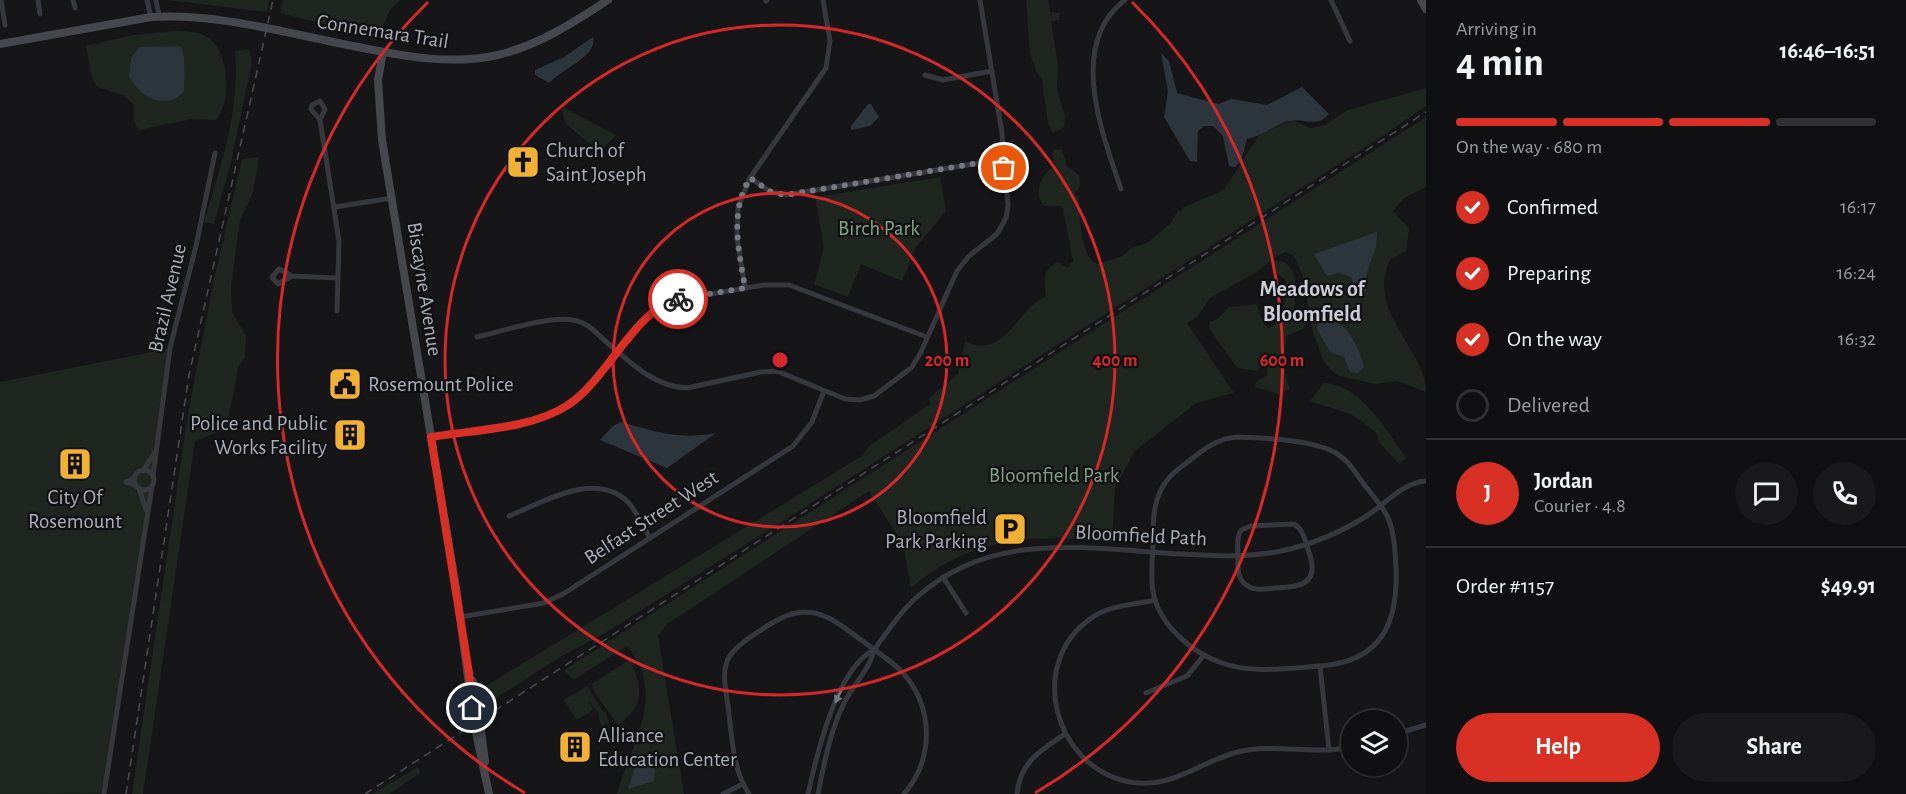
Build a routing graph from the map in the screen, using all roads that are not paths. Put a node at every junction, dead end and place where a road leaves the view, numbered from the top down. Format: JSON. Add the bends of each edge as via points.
{"nodes":[{"id":1,"x":1,"y":0,"type":"edge"},
{"id":2,"x":38,"y":0,"type":"edge"},
{"id":3,"x":73,"y":0,"type":"edge"},
{"id":4,"x":147,"y":0,"type":"edge"},
{"id":5,"x":156,"y":0,"type":"edge"},
{"id":6,"x":608,"y":0,"type":"edge"},
{"id":7,"x":823,"y":0,"type":"edge"},
{"id":8,"x":980,"y":0,"type":"edge"},
{"id":9,"x":1332,"y":0,"type":"edge"},
{"id":10,"x":1421,"y":0,"type":"edge"},
{"id":11,"x":1122,"y":1,"type":"edge"},
{"id":12,"x":75,"y":8,"type":"dead end"},
{"id":13,"x":1426,"y":9,"type":"edge"},
{"id":14,"x":40,"y":14,"type":"dead end"},
{"id":15,"x":155,"y":16,"type":"junction"},
{"id":16,"x":5,"y":25,"type":"dead end"},
{"id":17,"x":1350,"y":41,"type":"dead end"},
{"id":18,"x":0,"y":44,"type":"edge"},
{"id":19,"x":383,"y":52,"type":"junction"},
{"id":20,"x":992,"y":71,"type":"junction"},
{"id":21,"x":925,"y":75,"type":"dead end"},
{"id":22,"x":320,"y":120,"type":"dead end"},
{"id":23,"x":215,"y":153,"type":"dead end"},
{"id":24,"x":1003,"y":159,"type":"junction"},
{"id":25,"x":750,"y":178,"type":"junction"},
{"id":26,"x":1121,"y":189,"type":"dead end"},
{"id":27,"x":392,"y":198,"type":"junction"},
{"id":28,"x":335,"y":207,"type":"junction"},
{"id":29,"x":292,"y":276,"type":"dead end"},
{"id":30,"x":337,"y":278,"type":"junction"},
{"id":31,"x":745,"y":288,"type":"junction"},
{"id":32,"x":337,"y":311,"type":"dead end"},
{"id":33,"x":477,"y":337,"type":"dead end"},
{"id":34,"x":927,"y":337,"type":"junction"},
{"id":35,"x":619,"y":352,"type":"junction"},
{"id":36,"x":824,"y":391,"type":"junction"},
{"id":37,"x":431,"y":437,"type":"junction"},
{"id":38,"x":156,"y":450,"type":"junction"},
{"id":39,"x":143,"y":471,"type":"junction"},
{"id":40,"x":153,"y":476,"type":"junction"},
{"id":41,"x":1426,"y":482,"type":"edge"},
{"id":42,"x":136,"y":484,"type":"junction"},
{"id":43,"x":152,"y":486,"type":"junction"},
{"id":44,"x":1381,"y":506,"type":"junction"},
{"id":45,"x":147,"y":514,"type":"junction"},
{"id":46,"x":509,"y":516,"type":"dead end"},
{"id":47,"x":650,"y":538,"type":"junction"},
{"id":48,"x":1306,"y":544,"type":"junction"},
{"id":49,"x":1153,"y":552,"type":"junction"},
{"id":50,"x":1238,"y":556,"type":"junction"},
{"id":51,"x":944,"y":577,"type":"junction"},
{"id":52,"x":1155,"y":600,"type":"junction"},
{"id":53,"x":966,"y":613,"type":"dead end"},
{"id":54,"x":460,"y":617,"type":"junction"},
{"id":55,"x":874,"y":650,"type":"junction"},
{"id":56,"x":1204,"y":655,"type":"junction"},
{"id":57,"x":1320,"y":666,"type":"junction"},
{"id":58,"x":1146,"y":693,"type":"dead end"},
{"id":59,"x":1426,"y":725,"type":"edge"},
{"id":60,"x":1407,"y":731,"type":"edge"},
{"id":61,"x":1065,"y":734,"type":"junction"},
{"id":62,"x":1341,"y":748,"type":"edge"},
{"id":63,"x":1329,"y":750,"type":"junction"},
{"id":64,"x":742,"y":784,"type":"junction"},
{"id":65,"x":104,"y":794,"type":"edge"},
{"id":66,"x":489,"y":794,"type":"edge"},
{"id":67,"x":723,"y":794,"type":"edge"},
{"id":68,"x":749,"y":794,"type":"edge"},
{"id":69,"x":808,"y":794,"type":"edge"},
{"id":70,"x":818,"y":794,"type":"edge"},
{"id":71,"x":904,"y":794,"type":"edge"},
{"id":72,"x":1017,"y":794,"type":"edge"}],
"edges":[{"from":1,"to":16,"type":"street"},
{"from":2,"to":14,"type":"street"},
{"from":3,"to":12,"type":"street"},
{"from":4,"to":15,"type":"street"},
{"from":5,"to":15,"type":"street"},
{"from":6,"to":19,"type":"street","name":"Connemara Trail","via":[[548,38],[499,55],[439,60]]},
{"from":7,"to":25,"type":"street","via":[[830,41],[826,68]]},
{"from":8,"to":20,"type":"street"},
{"from":9,"to":17,"type":"street"},
{"from":10,"to":13,"type":"street"},
{"from":11,"to":26,"type":"street","via":[[1101,29],[1093,62],[1104,138]]},
{"from":15,"to":18,"type":"street","name":"Connemara Trail"},
{"from":15,"to":19,"type":"street","name":"Connemara Trail","via":[[200,17]]},
{"from":19,"to":27,"type":"street","name":"Biscayne Avenue","via":[[378,80],[379,115]]},
{"from":20,"to":21,"type":"street","via":[[943,80]]},
{"from":20,"to":24,"type":"street"},
{"from":22,"to":28,"type":"street"},
{"from":23,"to":38,"type":"street","name":"Brazil Avenue","via":[[170,348]]},
{"from":24,"to":25,"type":"street","via":[[786,195],[771,192]]},
{"from":24,"to":34,"type":"street","via":[[1008,206],[1004,224],[960,267]]},
{"from":25,"to":31,"type":"street","via":[[737,218]]},
{"from":27,"to":28,"type":"street"},
{"from":27,"to":37,"type":"street","name":"Biscayne Avenue"},
{"from":28,"to":30,"type":"street","via":[[340,249]]},
{"from":29,"to":30,"type":"street"},
{"from":30,"to":32,"type":"street"},
{"from":31,"to":34,"type":"street","via":[[797,286]]},
{"from":31,"to":35,"type":"street","via":[[664,304],[653,311]]},
{"from":33,"to":35,"type":"street","via":[[571,320],[588,326]]},
{"from":34,"to":36,"type":"street","via":[[911,368],[874,396],[848,400]]},
{"from":35,"to":36,"type":"street","via":[[656,381],[674,387],[777,371]]},
{"from":35,"to":37,"type":"street","via":[[583,393],[556,412],[534,420]]},
{"from":36,"to":47,"type":"street","name":"Belfast Street West","via":[[812,423],[798,441]]},
{"from":37,"to":54,"type":"street","name":"Biscayne Avenue"},
{"from":38,"to":39,"type":"street","name":"Brazil Avenue"},
{"from":38,"to":40,"type":"street","name":"Brazil Avenue"},
{"from":39,"to":40,"type":"street"},
{"from":39,"to":42,"type":"street","name":"Brazil Avenue"},
{"from":40,"to":43,"type":"street","name":"Brazil Avenue"},
{"from":41,"to":44,"type":"street","name":"Bloomfield Path","via":[[1403,488]]},
{"from":42,"to":43,"type":"street","via":[[147,489]]},
{"from":42,"to":45,"type":"street","name":"Brazil Avenue"},
{"from":43,"to":45,"type":"street","name":"Brazil Avenue"},
{"from":44,"to":48,"type":"street","name":"Bloomfield Path","via":[[1344,529]]},
{"from":44,"to":49,"type":"street","via":[[1348,463],[1329,449],[1228,438],[1207,447],[1173,473],[1162,488],[1155,506]]},
{"from":44,"to":57,"type":"street","via":[[1395,544],[1397,593],[1393,617],[1383,634],[1363,653]]},
{"from":45,"to":65,"type":"street","name":"Brazil Avenue"},
{"from":46,"to":47,"type":"street","via":[[581,488],[603,489],[629,504]]},
{"from":47,"to":54,"type":"street","name":"Belfast Street West","via":[[550,601]]},
{"from":48,"to":50,"type":"street","name":"Bloomfield Path","via":[[1268,554]]},
{"from":48,"to":50,"type":"street","via":[[1294,524],[1246,526],[1238,535]]},
{"from":48,"to":50,"type":"street","via":[[1312,572],[1308,581],[1295,587],[1249,587],[1240,578]]},
{"from":49,"to":50,"type":"street","name":"Bloomfield Path"},
{"from":49,"to":51,"type":"street","name":"Bloomfield Path","via":[[1024,548],[979,560]]},
{"from":49,"to":52,"type":"street"},
{"from":51,"to":53,"type":"street"},
{"from":51,"to":55,"type":"street","name":"Bloomfield Path","via":[[912,602]]},
{"from":52,"to":56,"type":"street","via":[[1177,634]]},
{"from":52,"to":61,"type":"street","via":[[1104,611],[1088,620],[1073,636],[1054,687],[1056,714]]},
{"from":54,"to":66,"type":"street","name":"Biscayne Avenue","via":[[474,723]]},
{"from":55,"to":64,"type":"street","via":[[836,621],[805,612],[781,618],[735,648],[726,660],[723,674]]},
{"from":55,"to":69,"type":"street","name":"Bloomfield Path","one_way":true,"via":[[866,654],[836,700],[822,736]]},
{"from":55,"to":70,"type":"street","name":"Bloomfield Path","via":[[838,718]]},
{"from":55,"to":71,"type":"street","via":[[907,678],[926,719],[924,758]]},
{"from":56,"to":57,"type":"street","via":[[1249,669]]},
{"from":56,"to":58,"type":"street","via":[[1187,676]]},
{"from":57,"to":63,"type":"street"},
{"from":59,"to":60,"type":"street"},
{"from":61,"to":63,"type":"street","via":[[1084,758],[1102,771],[1142,784],[1178,778],[1219,757],[1246,750]]},
{"from":61,"to":72,"type":"street","via":[[1028,762]]},
{"from":62,"to":63,"type":"street"},
{"from":64,"to":67,"type":"street"},
{"from":64,"to":68,"type":"street"}]}
